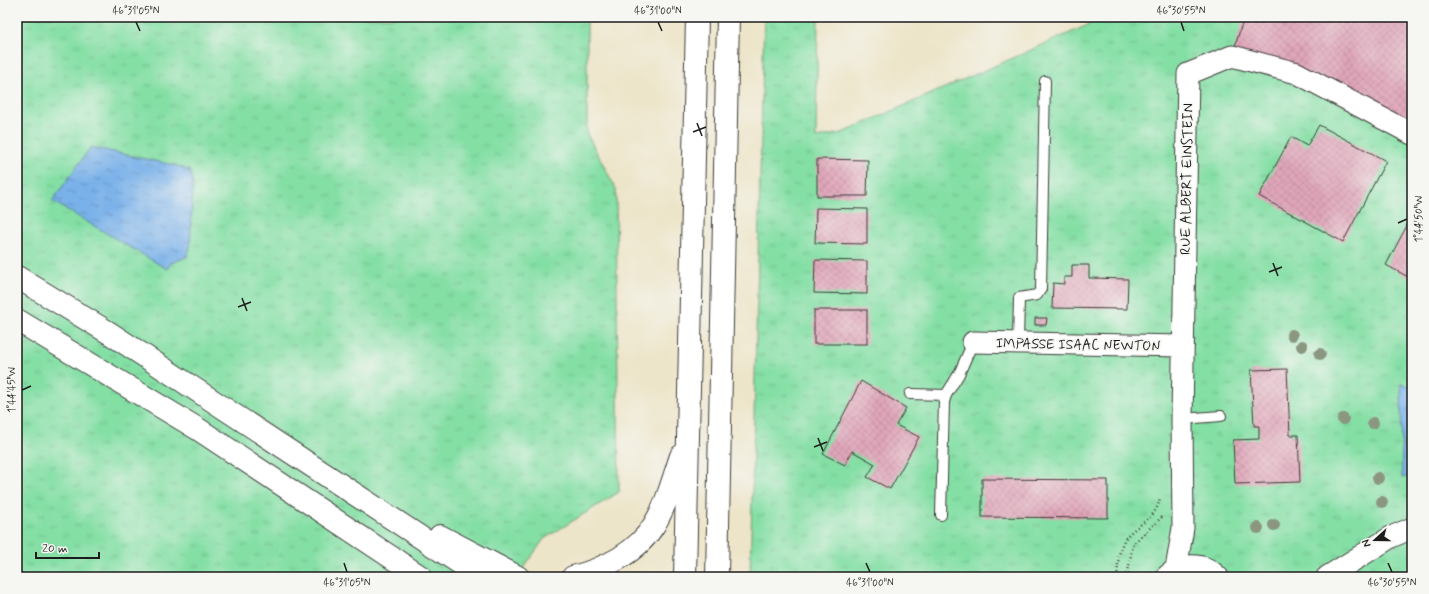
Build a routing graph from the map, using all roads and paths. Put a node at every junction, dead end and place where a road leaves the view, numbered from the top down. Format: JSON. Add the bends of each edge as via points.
{"nodes":[{"id":1,"x":697,"y":17,"type":"edge"},
{"id":2,"x":728,"y":17,"type":"edge"},
{"id":3,"x":1045,"y":81,"type":"dead end"},
{"id":4,"x":1412,"y":134,"type":"edge"},
{"id":5,"x":17,"y":277,"type":"edge"},
{"id":6,"x":17,"y":320,"type":"edge"},
{"id":7,"x":973,"y":342,"type":"joint"},
{"id":8,"x":1018,"y":342,"type":"junction"},
{"id":9,"x":1183,"y":346,"type":"junction"},
{"id":10,"x":910,"y":394,"type":"dead end"},
{"id":11,"x":946,"y":395,"type":"junction"},
{"id":12,"x":1221,"y":416,"type":"dead end"},
{"id":13,"x":1182,"y":419,"type":"junction"},
{"id":14,"x":688,"y":438,"type":"junction"},
{"id":15,"x":358,"y":496,"type":"junction"},
{"id":16,"x":941,"y":515,"type":"dead end"},
{"id":17,"x":1183,"y":528,"type":"junction"},
{"id":18,"x":1412,"y":528,"type":"edge"},
{"id":19,"x":1210,"y":572,"type":"edge"},
{"id":20,"x":1171,"y":573,"type":"edge"},
{"id":21,"x":421,"y":577,"type":"edge"},
{"id":22,"x":481,"y":577,"type":"edge"},
{"id":23,"x":518,"y":577,"type":"edge"},
{"id":24,"x":573,"y":577,"type":"edge"},
{"id":25,"x":685,"y":577,"type":"edge"},
{"id":26,"x":717,"y":577,"type":"edge"},
{"id":27,"x":1327,"y":577,"type":"edge"}],
"edges":[{"from":1,"to":14,"type":"highway"},
{"from":2,"to":26,"type":"highway"},
{"from":3,"to":8,"type":"lane","via":[[1041,289],[1037,295],[1019,298]]},
{"from":4,"to":9,"type":"street","name":"RUE ALBERT EINSTEIN","via":[[1297,73],[1232,56],[1188,74]]},
{"from":5,"to":15,"type":"highway","via":[[117,338]]},
{"from":6,"to":21,"type":"highway","via":[[198,429]]},
{"from":7,"to":8,"type":"street","name":"IMPASSE ISAAC NEWTON"},
{"from":7,"to":11,"type":"lane","via":[[959,374]]},
{"from":8,"to":9,"type":"street","name":"IMPASSE ISAAC NEWTON"},
{"from":9,"to":13,"type":"street","name":"RUE ALBERT EINSTEIN"},
{"from":10,"to":11,"type":"lane"},
{"from":11,"to":16,"type":"lane"},
{"from":12,"to":13,"type":"lane"},
{"from":13,"to":17,"type":"street","name":"RUE ALBERT EINSTEIN"},
{"from":14,"to":24,"type":"highway","via":[[654,526],[630,551],[612,563]]},
{"from":14,"to":25,"type":"highway"},
{"from":15,"to":22,"type":"highway"},
{"from":15,"to":23,"type":"highway","via":[[483,557]]},
{"from":17,"to":19,"type":"street","name":"RUE ALBERT EINSTEIN"},
{"from":17,"to":20,"type":"street","name":"RUE ALBERT EINSTEIN"},
{"from":18,"to":27,"type":"street","via":[[1391,537]]},
{"from":19,"to":20,"type":"street","via":[[1186,566]]}]}
